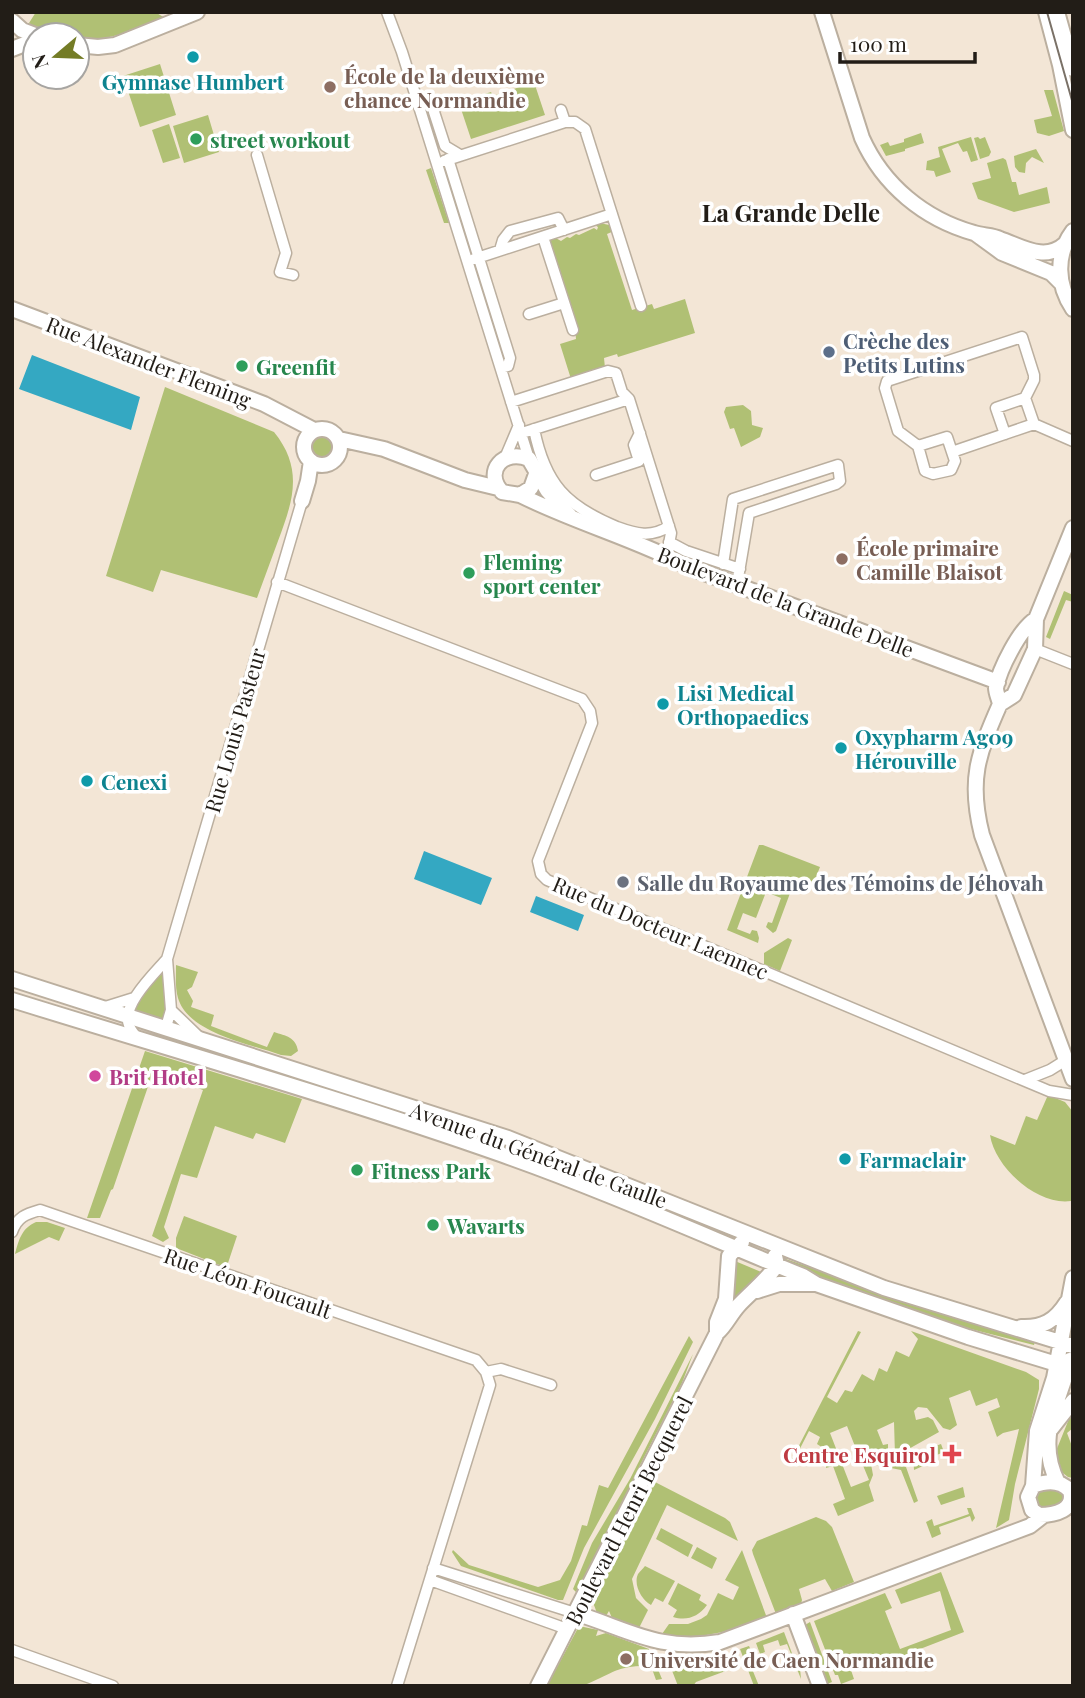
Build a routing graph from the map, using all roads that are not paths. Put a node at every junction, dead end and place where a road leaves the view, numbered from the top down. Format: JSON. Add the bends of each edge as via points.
{"nodes":[{"id":1,"x":21,"y":12,"type":"edge"},
{"id":2,"x":164,"y":12,"type":"edge"},
{"id":3,"x":197,"y":12,"type":"edge"},
{"id":4,"x":387,"y":12,"type":"edge"},
{"id":5,"x":393,"y":12,"type":"edge"},
{"id":6,"x":822,"y":12,"type":"edge"},
{"id":7,"x":830,"y":12,"type":"edge"},
{"id":8,"x":1046,"y":12,"type":"edge"},
{"id":9,"x":1057,"y":12,"type":"edge"},
{"id":10,"x":12,"y":19,"type":"edge"},
{"id":11,"x":180,"y":20,"type":"junction"},
{"id":12,"x":91,"y":46,"type":"edge"},
{"id":13,"x":400,"y":47,"type":"junction"},
{"id":14,"x":1073,"y":69,"type":"edge"},
{"id":15,"x":849,"y":85,"type":"junction"},
{"id":16,"x":561,"y":110,"type":"dead end"},
{"id":17,"x":434,"y":113,"type":"dead end"},
{"id":18,"x":565,"y":122,"type":"junction"},
{"id":19,"x":1073,"y":130,"type":"edge"},
{"id":20,"x":460,"y":155,"type":"junction"},
{"id":21,"x":257,"y":156,"type":"dead end"},
{"id":22,"x":448,"y":159,"type":"junction"},
{"id":23,"x":437,"y":163,"type":"junction"},
{"id":24,"x":612,"y":214,"type":"junction"},
{"id":25,"x":564,"y":230,"type":"junction"},
{"id":26,"x":975,"y":234,"type":"junction"},
{"id":27,"x":543,"y":237,"type":"junction"},
{"id":28,"x":1069,"y":237,"type":"edge"},
{"id":29,"x":500,"y":250,"type":"junction"},
{"id":30,"x":479,"y":257,"type":"junction"},
{"id":31,"x":467,"y":261,"type":"junction"},
{"id":32,"x":293,"y":275,"type":"dead end"},
{"id":33,"x":1061,"y":283,"type":"junction"},
{"id":34,"x":564,"y":303,"type":"junction"},
{"id":35,"x":641,"y":306,"type":"dead end"},
{"id":36,"x":12,"y":309,"type":"edge"},
{"id":37,"x":1073,"y":309,"type":"edge"},
{"id":38,"x":529,"y":314,"type":"dead end"},
{"id":39,"x":573,"y":330,"type":"dead end"},
{"id":40,"x":501,"y":368,"type":"junction"},
{"id":41,"x":1025,"y":398,"type":"junction"},
{"id":42,"x":629,"y":400,"type":"junction"},
{"id":43,"x":511,"y":402,"type":"junction"},
{"id":44,"x":1034,"y":425,"type":"junction"},
{"id":45,"x":520,"y":429,"type":"junction"},
{"id":46,"x":534,"y":429,"type":"junction"},
{"id":47,"x":640,"y":433,"type":"junction"},
{"id":48,"x":1004,"y":434,"type":"junction"},
{"id":49,"x":310,"y":435,"type":"junction"},
{"id":50,"x":339,"y":439,"type":"junction"},
{"id":51,"x":1073,"y":441,"type":"edge"},
{"id":52,"x":918,"y":446,"type":"junction"},
{"id":53,"x":384,"y":449,"type":"junction"},
{"id":54,"x":952,"y":452,"type":"junction"},
{"id":55,"x":339,"y":455,"type":"junction"},
{"id":56,"x":505,"y":458,"type":"junction"},
{"id":57,"x":528,"y":459,"type":"junction"},
{"id":58,"x":316,"y":463,"type":"junction"},
{"id":59,"x":494,"y":472,"type":"junction"},
{"id":60,"x":536,"y":474,"type":"junction"},
{"id":61,"x":596,"y":475,"type":"dead end"},
{"id":62,"x":465,"y":480,"type":"junction"},
{"id":63,"x":498,"y":488,"type":"junction"},
{"id":64,"x":520,"y":495,"type":"junction"},
{"id":65,"x":302,"y":500,"type":"joint"},
{"id":66,"x":731,"y":513,"type":"junction"},
{"id":67,"x":749,"y":516,"type":"junction"},
{"id":68,"x":573,"y":520,"type":"junction"},
{"id":69,"x":668,"y":526,"type":"junction"},
{"id":70,"x":1073,"y":528,"type":"edge"},
{"id":71,"x":668,"y":548,"type":"junction"},
{"id":72,"x":723,"y":564,"type":"junction"},
{"id":73,"x":740,"y":569,"type":"junction"},
{"id":74,"x":277,"y":582,"type":"junction"},
{"id":75,"x":737,"y":584,"type":"junction"},
{"id":76,"x":1036,"y":619,"type":"junction"},
{"id":77,"x":1017,"y":637,"type":"junction"},
{"id":78,"x":1035,"y":645,"type":"junction"},
{"id":79,"x":1073,"y":664,"type":"edge"},
{"id":80,"x":998,"y":692,"type":"junction"},
{"id":81,"x":167,"y":959,"type":"junction"},
{"id":82,"x":12,"y":979,"type":"edge"},
{"id":83,"x":134,"y":998,"type":"junction"},
{"id":84,"x":12,"y":1000,"type":"edge"},
{"id":85,"x":102,"y":1008,"type":"junction"},
{"id":86,"x":171,"y":1010,"type":"junction"},
{"id":87,"x":128,"y":1017,"type":"junction"},
{"id":88,"x":166,"y":1027,"type":"junction"},
{"id":89,"x":201,"y":1039,"type":"junction"},
{"id":90,"x":139,"y":1040,"type":"junction"},
{"id":91,"x":1066,"y":1060,"type":"junction"},
{"id":92,"x":1073,"y":1079,"type":"edge"},
{"id":93,"x":1025,"y":1080,"type":"junction"},
{"id":94,"x":1073,"y":1095,"type":"edge"},
{"id":95,"x":12,"y":1232,"type":"edge"},
{"id":96,"x":757,"y":1237,"type":"junction"},
{"id":97,"x":772,"y":1243,"type":"junction"},
{"id":98,"x":735,"y":1248,"type":"junction"},
{"id":99,"x":777,"y":1265,"type":"junction"},
{"id":100,"x":1073,"y":1278,"type":"edge"},
{"id":101,"x":816,"y":1283,"type":"junction"},
{"id":102,"x":753,"y":1292,"type":"junction"},
{"id":103,"x":1068,"y":1301,"type":"junction"},
{"id":104,"x":1002,"y":1325,"type":"junction"},
{"id":105,"x":717,"y":1333,"type":"junction"},
{"id":106,"x":1068,"y":1357,"type":"edge"},
{"id":107,"x":486,"y":1372,"type":"junction"},
{"id":108,"x":551,"y":1385,"type":"dead end"},
{"id":109,"x":1073,"y":1401,"type":"edge"},
{"id":110,"x":1050,"y":1430,"type":"junction"},
{"id":111,"x":1065,"y":1485,"type":"edge"},
{"id":112,"x":1033,"y":1486,"type":"junction"},
{"id":113,"x":1071,"y":1506,"type":"edge"},
{"id":114,"x":1044,"y":1515,"type":"junction"},
{"id":115,"x":433,"y":1568,"type":"junction"},
{"id":116,"x":430,"y":1580,"type":"junction"},
{"id":117,"x":575,"y":1613,"type":"junction"},
{"id":118,"x":793,"y":1614,"type":"junction"},
{"id":119,"x":567,"y":1629,"type":"junction"},
{"id":120,"x":12,"y":1650,"type":"edge"},
{"id":121,"x":113,"y":1686,"type":"edge"},
{"id":122,"x":397,"y":1686,"type":"edge"},
{"id":123,"x":538,"y":1686,"type":"edge"},
{"id":124,"x":820,"y":1686,"type":"edge"}],
"edges":[{"from":1,"to":10,"type":"street"},
{"from":2,"to":11,"type":"street"},
{"from":3,"to":11,"type":"street"},
{"from":4,"to":13,"type":"street"},
{"from":5,"to":13,"type":"street","via":[[403,43]]},
{"from":6,"to":15,"type":"street"},
{"from":7,"to":15,"type":"street"},
{"from":8,"to":19,"type":"street"},
{"from":9,"to":14,"type":"street"},
{"from":11,"to":12,"type":"street","via":[[114,45]]},
{"from":13,"to":23,"type":"street"},
{"from":15,"to":26,"type":"street","via":[[862,138],[895,186],[920,209]]},
{"from":16,"to":18,"type":"street"},
{"from":17,"to":20,"type":"street","via":[[445,146]]},
{"from":18,"to":20,"type":"street"},
{"from":18,"to":24,"type":"street","via":[[585,129]]},
{"from":20,"to":22,"type":"street"},
{"from":21,"to":32,"type":"street","via":[[286,253],[281,272]]},
{"from":22,"to":23,"type":"street"},
{"from":22,"to":30,"type":"street"},
{"from":23,"to":31,"type":"street"},
{"from":24,"to":25,"type":"street"},
{"from":24,"to":35,"type":"street"},
{"from":25,"to":27,"type":"street"},
{"from":25,"to":29,"type":"street","via":[[558,218],[510,231]]},
{"from":26,"to":28,"type":"street","via":[[1043,254],[1054,252]]},
{"from":26,"to":33,"type":"street","via":[[1002,253],[1051,273]]},
{"from":27,"to":29,"type":"street"},
{"from":27,"to":34,"type":"street"},
{"from":28,"to":33,"type":"street","via":[[1059,268]]},
{"from":29,"to":30,"type":"street"},
{"from":30,"to":31,"type":"street"},
{"from":30,"to":40,"type":"street","via":[[510,358],[508,366]]},
{"from":31,"to":40,"type":"street"},
{"from":33,"to":37,"type":"street"},
{"from":34,"to":38,"type":"street"},
{"from":34,"to":39,"type":"street"},
{"from":36,"to":49,"type":"street","name":"Rue Alexander Fleming","via":[[285,414]]},
{"from":40,"to":43,"type":"street"},
{"from":41,"to":44,"type":"street"},
{"from":41,"to":48,"type":"street","via":[[996,408]]},
{"from":41,"to":52,"type":"street","via":[[1034,375],[1022,337],[887,382],[898,431]]},
{"from":42,"to":43,"type":"street","via":[[616,373],[608,371]]},
{"from":42,"to":46,"type":"street"},
{"from":42,"to":47,"type":"street"},
{"from":43,"to":45,"type":"street"},
{"from":44,"to":48,"type":"street"},
{"from":44,"to":51,"type":"street"},
{"from":45,"to":46,"type":"street"},
{"from":45,"to":56,"type":"street"},
{"from":45,"to":57,"type":"street"},
{"from":46,"to":69,"type":"street","via":[[551,478],[574,506],[637,534],[660,532]]},
{"from":47,"to":61,"type":"street","via":[[634,445],[639,461]]},
{"from":47,"to":69,"type":"street"},
{"from":48,"to":54,"type":"street"},
{"from":49,"to":50,"type":"street","via":[[326,429]]},
{"from":49,"to":58,"type":"street","name":"Rue Alexander Fleming","via":[[305,451]]},
{"from":50,"to":53,"type":"street"},
{"from":50,"to":55,"type":"street"},
{"from":52,"to":54,"type":"street","via":[[947,437]]},
{"from":52,"to":54,"type":"street","via":[[925,471],[933,474],[951,470]]},
{"from":53,"to":55,"type":"street"},
{"from":53,"to":62,"type":"street"},
{"from":55,"to":58,"type":"street","via":[[331,463]]},
{"from":56,"to":57,"type":"street"},
{"from":56,"to":59,"type":"street"},
{"from":57,"to":60,"type":"street"},
{"from":58,"to":65,"type":"street"},
{"from":59,"to":62,"type":"street"},
{"from":59,"to":63,"type":"street"},
{"from":60,"to":64,"type":"street","via":[[531,488]]},
{"from":60,"to":68,"type":"street"},
{"from":62,"to":63,"type":"street"},
{"from":63,"to":64,"type":"street"},
{"from":64,"to":68,"type":"street","name":"Boulevard de la Grande Delle"},
{"from":65,"to":74,"type":"street","name":"Rue Louis Pasteur"},
{"from":66,"to":67,"type":"street"},
{"from":66,"to":67,"type":"street","via":[[733,499],[838,465],[841,475],[836,484]]},
{"from":66,"to":72,"type":"street"},
{"from":67,"to":73,"type":"street"},
{"from":68,"to":71,"type":"street","name":"Boulevard de la Grande Delle"},
{"from":69,"to":71,"type":"street"},
{"from":70,"to":76,"type":"street"},
{"from":71,"to":72,"type":"street"},
{"from":71,"to":75,"type":"street","name":"Boulevard de la Grande Delle","via":[[691,568]]},
{"from":72,"to":73,"type":"street"},
{"from":73,"to":75,"type":"street"},
{"from":74,"to":81,"type":"street","name":"Rue Louis Pasteur"},
{"from":74,"to":93,"type":"street","name":"Rue du Docteur Laennec","via":[[582,699],[592,723],[538,861],[547,880]]},
{"from":75,"to":80,"type":"street","name":"Boulevard de la Grande Delle"},
{"from":76,"to":77,"type":"street"},
{"from":76,"to":78,"type":"street"},
{"from":77,"to":78,"type":"street","via":[[1029,634]]},
{"from":77,"to":80,"type":"street"},
{"from":78,"to":79,"type":"street"},
{"from":78,"to":80,"type":"street","via":[[1014,695]]},
{"from":80,"to":91,"type":"street","via":[[977,765],[977,817]]},
{"from":81,"to":83,"type":"street"},
{"from":81,"to":86,"type":"street"},
{"from":82,"to":85,"type":"street","name":"Avenue du Général de Gaulle"},
{"from":83,"to":85,"type":"street"},
{"from":83,"to":87,"type":"street"},
{"from":84,"to":90,"type":"street","name":"Avenue du Général de Gaulle"},
{"from":85,"to":87,"type":"street","name":"Avenue du Général de Gaulle"},
{"from":86,"to":88,"type":"street"},
{"from":86,"to":89,"type":"street"},
{"from":87,"to":88,"type":"street","name":"Avenue du Général de Gaulle"},
{"from":87,"to":90,"type":"street"},
{"from":88,"to":89,"type":"street","name":"Avenue du Général de Gaulle"},
{"from":88,"to":90,"type":"street"},
{"from":89,"to":96,"type":"street","name":"Avenue du Général de Gaulle","via":[[508,1138]]},
{"from":90,"to":98,"type":"street","name":"Avenue du Général de Gaulle","via":[[503,1155]]},
{"from":91,"to":92,"type":"street"},
{"from":91,"to":93,"type":"street"},
{"from":93,"to":94,"type":"street","name":"Rue du Docteur Laennec"},
{"from":95,"to":107,"type":"street","name":"Rue Léon Foucault","via":[[25,1214],[40,1210],[476,1360]]},
{"from":96,"to":97,"type":"street","name":"Avenue du Général de Gaulle"},
{"from":96,"to":98,"type":"street"},
{"from":97,"to":99,"type":"street"},
{"from":97,"to":104,"type":"street","name":"Avenue du Général de Gaulle","via":[[884,1288]]},
{"from":98,"to":99,"type":"street","name":"Avenue du Général de Gaulle"},
{"from":98,"to":105,"type":"street","via":[[729,1256],[726,1299]]},
{"from":99,"to":101,"type":"street","name":"Avenue du Général de Gaulle"},
{"from":99,"to":102,"type":"street"},
{"from":100,"to":103,"type":"street"},
{"from":101,"to":102,"type":"street","via":[[779,1284]]},
{"from":101,"to":106,"type":"street","name":"Avenue du Général de Gaulle","via":[[968,1337]]},
{"from":102,"to":105,"type":"street"},
{"from":103,"to":104,"type":"street","via":[[1044,1325]]},
{"from":103,"to":106,"type":"street"},
{"from":104,"to":106,"type":"street","name":"Avenue du Général de Gaulle"},
{"from":105,"to":117,"type":"street","name":"Boulevard Henri Becquerel"},
{"from":106,"to":110,"type":"street"},
{"from":106,"to":112,"type":"street","via":[[1054,1378],[1037,1431]]},
{"from":107,"to":108,"type":"street","name":"Rue Léon Foucault","via":[[501,1369]]},
{"from":107,"to":115,"type":"street","via":[[489,1385]]},
{"from":109,"to":110,"type":"street"},
{"from":110,"to":111,"type":"street","via":[[1049,1465]]},
{"from":111,"to":112,"type":"street"},
{"from":111,"to":113,"type":"street"},
{"from":112,"to":114,"type":"street","via":[[1028,1497],[1032,1510]]},
{"from":113,"to":114,"type":"street"},
{"from":114,"to":118,"type":"street","via":[[1030,1526]]},
{"from":115,"to":116,"type":"street"},
{"from":115,"to":117,"type":"street"},
{"from":116,"to":119,"type":"street"},
{"from":116,"to":122,"type":"street"},
{"from":117,"to":118,"type":"street","via":[[644,1639],[701,1645]]},
{"from":117,"to":119,"type":"street","name":"Boulevard Henri Becquerel"},
{"from":118,"to":124,"type":"street"},
{"from":119,"to":123,"type":"street","name":"Boulevard Henri Becquerel"},
{"from":120,"to":121,"type":"street"}]}
